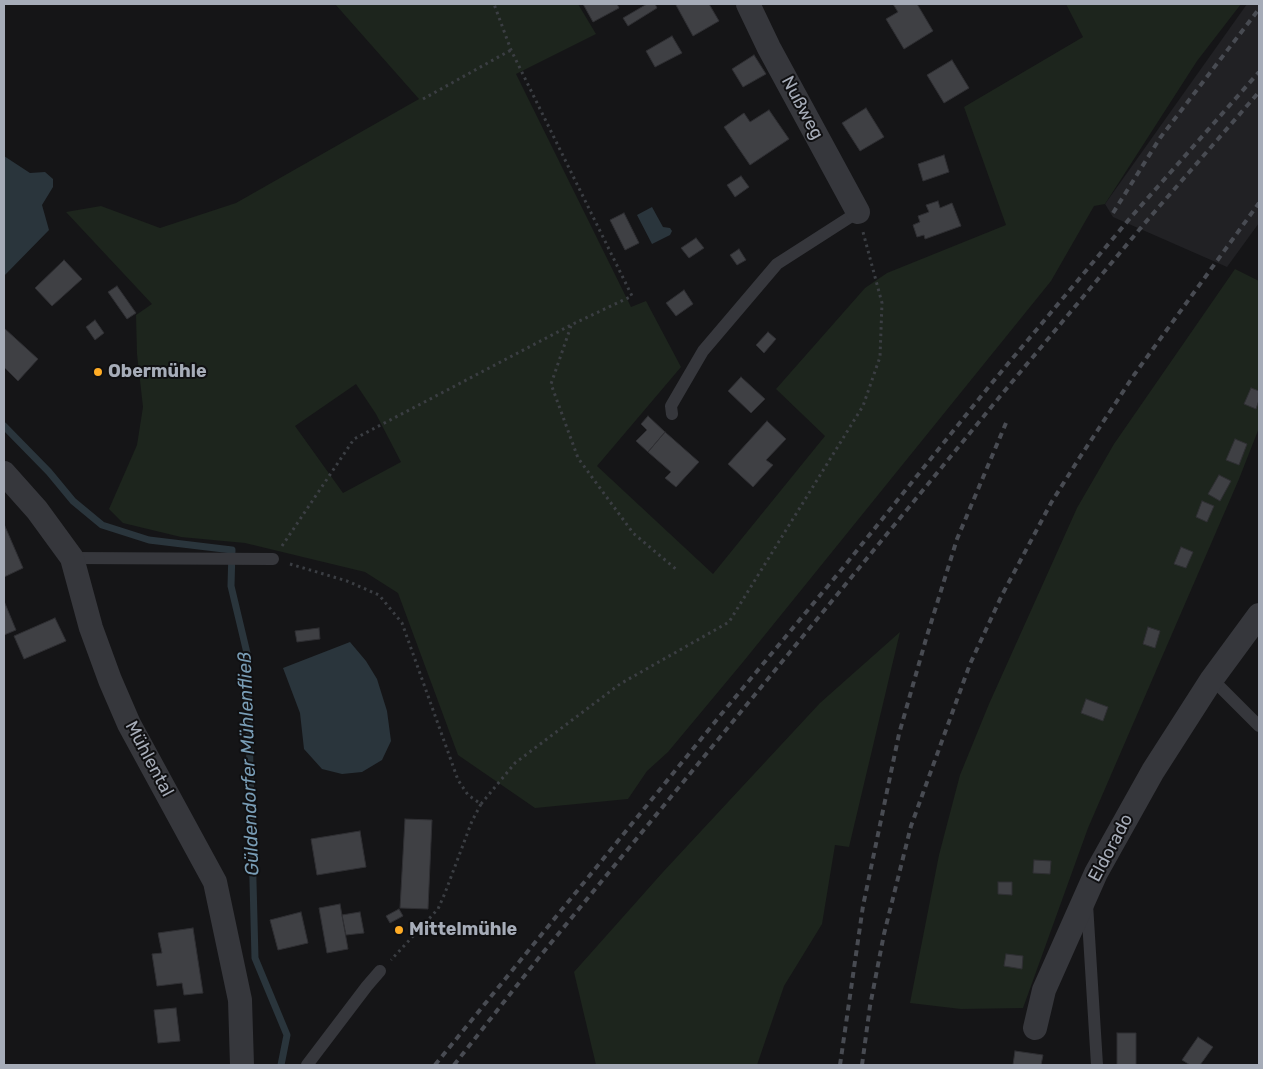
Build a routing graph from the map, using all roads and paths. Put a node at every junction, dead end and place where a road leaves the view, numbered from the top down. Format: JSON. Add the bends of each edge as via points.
{"nodes":[{"id":1,"x":494,"y":4,"type":"edge"},
{"id":2,"x":748,"y":4,"type":"edge"},
{"id":3,"x":511,"y":50,"type":"junction"},
{"id":4,"x":423,"y":99,"type":"dead end"},
{"id":5,"x":858,"y":212,"type":"junction"},
{"id":6,"x":571,"y":325,"type":"junction"},
{"id":7,"x":672,"y":414,"type":"dead end"},
{"id":8,"x":4,"y":473,"type":"edge"},
{"id":9,"x":72,"y":558,"type":"junction"},
{"id":10,"x":273,"y":559,"type":"junction"},
{"id":11,"x":677,"y":570,"type":"dead end"},
{"id":12,"x":1259,"y":615,"type":"edge"},
{"id":13,"x":1212,"y":680,"type":"junction"},
{"id":14,"x":1259,"y":726,"type":"edge"},
{"id":15,"x":481,"y":804,"type":"junction"},
{"id":16,"x":1086,"y":894,"type":"junction"},
{"id":17,"x":380,"y":971,"type":"joint"},
{"id":18,"x":1035,"y":1028,"type":"dead end"},
{"id":19,"x":242,"y":1065,"type":"edge"},
{"id":20,"x":306,"y":1065,"type":"edge"},
{"id":21,"x":1097,"y":1065,"type":"edge"}],
"edges":[{"from":1,"to":3,"type":"path"},
{"from":2,"to":5,"type":"street","name":"Nußweg"},
{"from":3,"to":4,"type":"path"},
{"from":3,"to":6,"type":"path","via":[[632,296]]},
{"from":5,"to":7,"type":"lane","via":[[778,264],[703,351],[671,406]]},
{"from":5,"to":15,"type":"path","via":[[882,303],[880,357],[863,406],[729,622],[620,684],[515,763]]},
{"from":6,"to":10,"type":"path","via":[[354,439]]},
{"from":6,"to":11,"type":"path","via":[[551,384],[578,458],[633,533]]},
{"from":8,"to":9,"type":"street","name":"Mühlental","via":[[37,510]]},
{"from":9,"to":10,"type":"lane"},
{"from":9,"to":19,"type":"street","name":"Mühlental","via":[[91,628],[121,706],[215,882],[240,1000]]},
{"from":10,"to":15,"type":"path","via":[[347,581],[379,595],[402,623],[458,780],[468,795]]},
{"from":12,"to":13,"type":"street","name":"Eldorado"},
{"from":13,"to":14,"type":"lane"},
{"from":13,"to":16,"type":"street","name":"Eldorado","via":[[1153,771]]},
{"from":15,"to":17,"type":"path","via":[[438,909]]},
{"from":16,"to":18,"type":"street","name":"Eldorado","via":[[1044,990]]},
{"from":16,"to":21,"type":"lane"},
{"from":17,"to":20,"type":"lane"}]}
